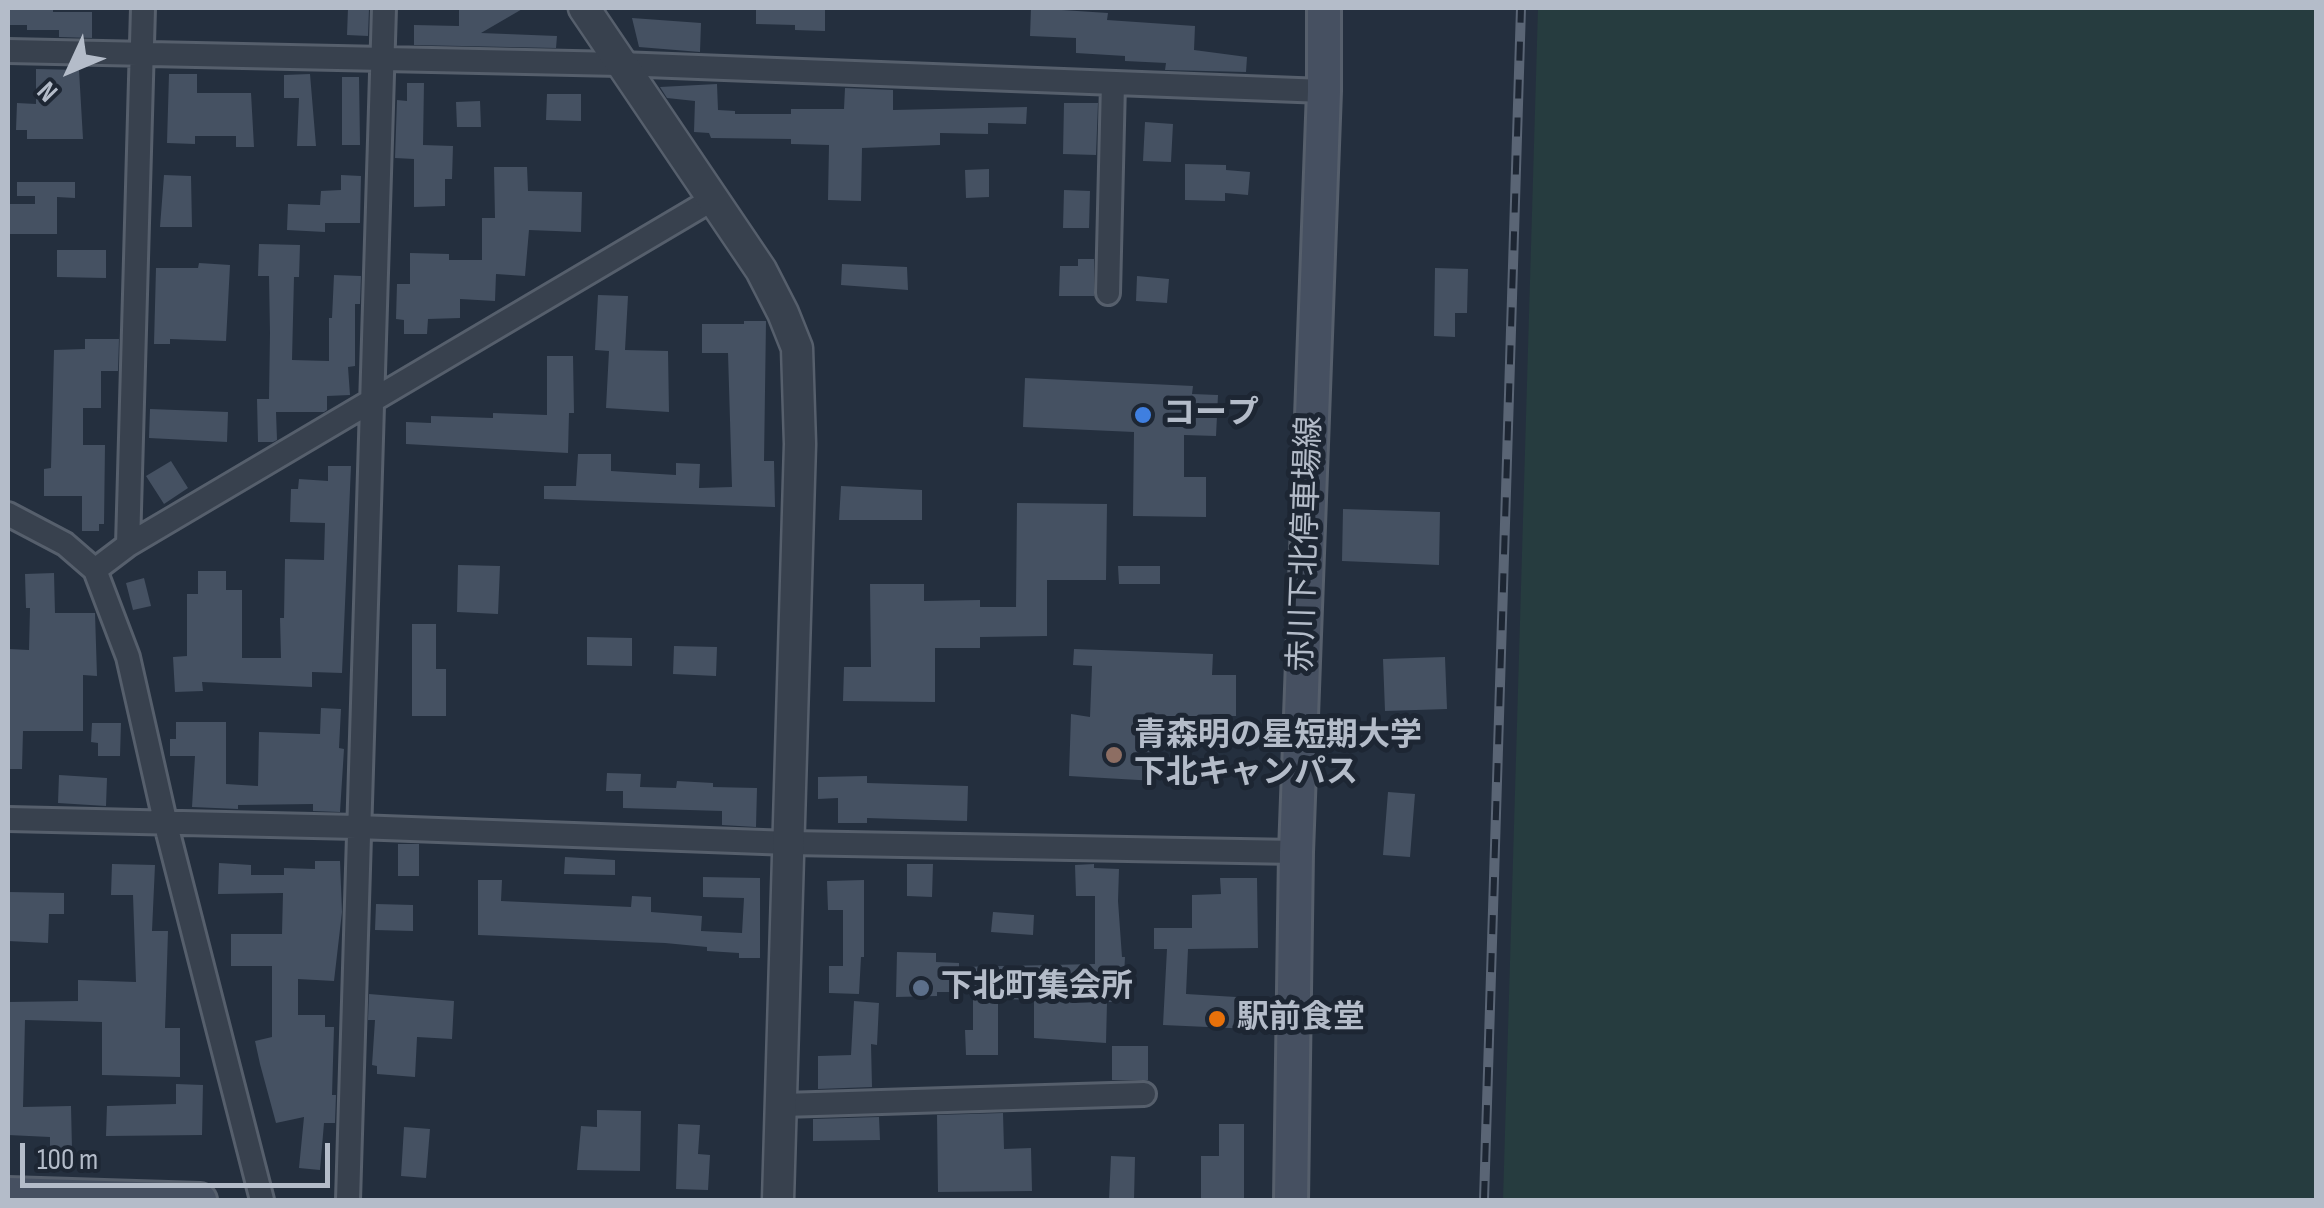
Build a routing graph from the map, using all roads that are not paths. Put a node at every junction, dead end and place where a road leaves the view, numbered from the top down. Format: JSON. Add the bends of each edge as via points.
{"nodes":[{"id":1,"x":142,"y":8,"type":"edge"},
{"id":2,"x":384,"y":8,"type":"edge"},
{"id":3,"x":584,"y":8,"type":"edge"},
{"id":4,"x":1324,"y":8,"type":"edge"},
{"id":5,"x":8,"y":51,"type":"edge"},
{"id":6,"x":140,"y":52,"type":"junction"},
{"id":7,"x":382,"y":60,"type":"junction"},
{"id":8,"x":620,"y":64,"type":"junction"},
{"id":9,"x":1113,"y":83,"type":"junction"},
{"id":10,"x":1324,"y":91,"type":"junction"},
{"id":11,"x":714,"y":199,"type":"junction"},
{"id":12,"x":1108,"y":294,"type":"dead end"},
{"id":13,"x":370,"y":399,"type":"junction"},
{"id":14,"x":8,"y":514,"type":"edge"},
{"id":15,"x":128,"y":545,"type":"junction"},
{"id":16,"x":95,"y":570,"type":"junction"},
{"id":17,"x":8,"y":820,"type":"edge"},
{"id":18,"x":166,"y":825,"type":"junction"},
{"id":19,"x":356,"y":827,"type":"junction"},
{"id":20,"x":790,"y":843,"type":"junction"},
{"id":21,"x":1296,"y":852,"type":"junction"},
{"id":22,"x":1144,"y":1094,"type":"dead end"},
{"id":23,"x":783,"y":1105,"type":"junction"},
{"id":24,"x":8,"y":1194,"type":"edge"},
{"id":25,"x":200,"y":1200,"type":"edge"},
{"id":26,"x":262,"y":1200,"type":"edge"},
{"id":27,"x":348,"y":1200,"type":"edge"},
{"id":28,"x":778,"y":1200,"type":"edge"},
{"id":29,"x":1291,"y":1200,"type":"edge"}],
"edges":[{"from":1,"to":6,"type":"street"},
{"from":2,"to":7,"type":"street"},
{"from":3,"to":8,"type":"street"},
{"from":4,"to":10,"type":"main road","name":"赤川下北停車場線"},
{"from":5,"to":6,"type":"street"},
{"from":6,"to":7,"type":"street"},
{"from":6,"to":15,"type":"street"},
{"from":7,"to":8,"type":"street"},
{"from":7,"to":13,"type":"street"},
{"from":8,"to":9,"type":"street"},
{"from":8,"to":11,"type":"street"},
{"from":9,"to":10,"type":"street"},
{"from":9,"to":12,"type":"street"},
{"from":10,"to":21,"type":"main road","name":"赤川下北停車場線"},
{"from":11,"to":13,"type":"street"},
{"from":11,"to":20,"type":"street","via":[[761,270],[797,348]]},
{"from":13,"to":15,"type":"street"},
{"from":13,"to":19,"type":"street"},
{"from":14,"to":16,"type":"street","via":[[65,544]]},
{"from":15,"to":16,"type":"street"},
{"from":16,"to":18,"type":"street","via":[[128,657]]},
{"from":17,"to":18,"type":"street"},
{"from":18,"to":19,"type":"street"},
{"from":18,"to":26,"type":"street"},
{"from":19,"to":20,"type":"street"},
{"from":19,"to":27,"type":"street"},
{"from":20,"to":21,"type":"street"},
{"from":20,"to":23,"type":"street"},
{"from":21,"to":29,"type":"main road","name":"赤川下北停車場線"},
{"from":22,"to":23,"type":"street"},
{"from":23,"to":28,"type":"street"},
{"from":24,"to":25,"type":"main road"}]}
